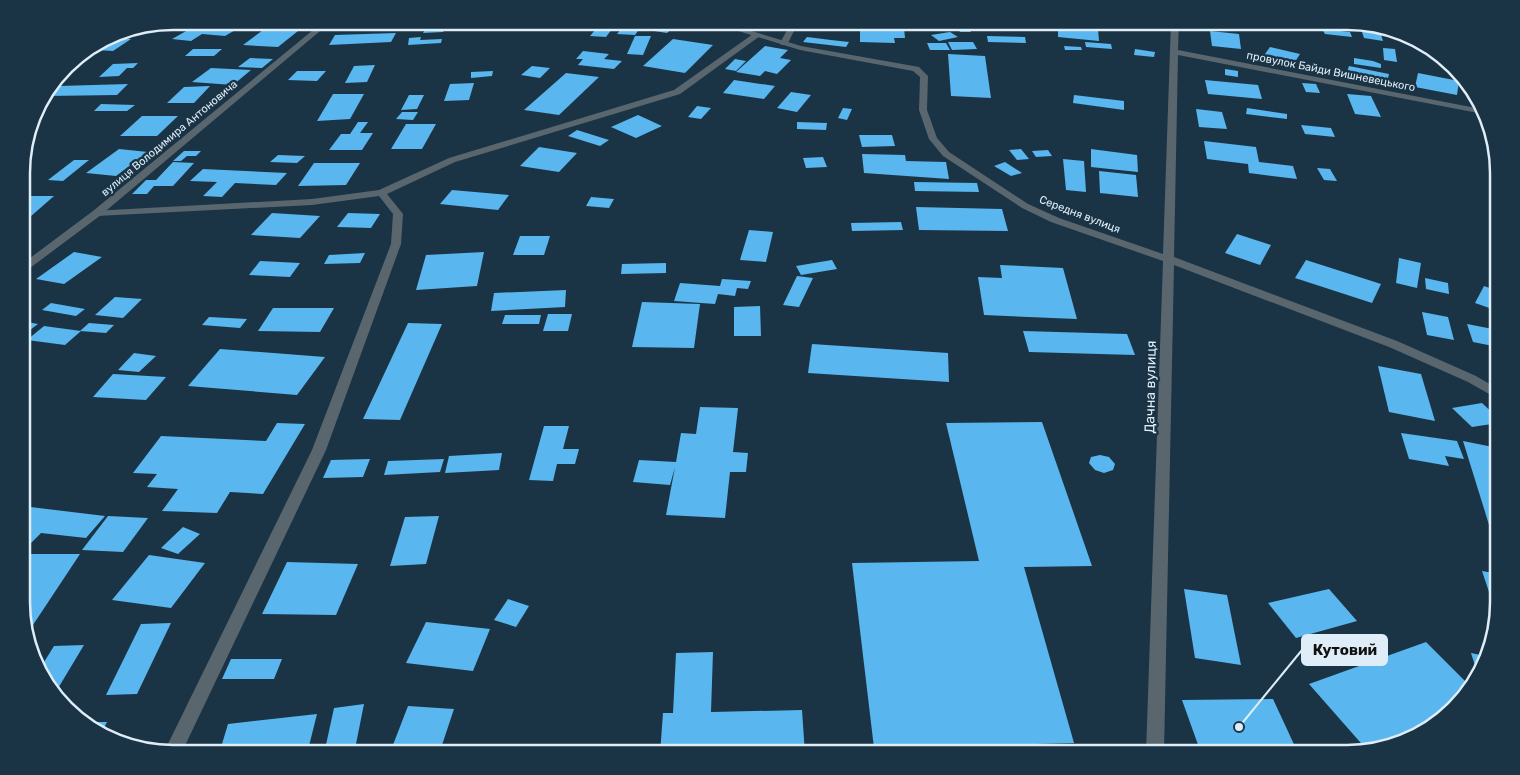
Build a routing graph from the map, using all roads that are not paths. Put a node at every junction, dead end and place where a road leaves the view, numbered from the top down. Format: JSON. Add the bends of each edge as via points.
{"nodes":[{"id":1,"x":318,"y":30,"type":"edge"},
{"id":2,"x":737,"y":30,"type":"edge"},
{"id":3,"x":791,"y":30,"type":"edge"},
{"id":4,"x":1175,"y":30,"type":"edge"},
{"id":5,"x":756,"y":36,"type":"junction"},
{"id":6,"x":784,"y":43,"type":"junction"},
{"id":7,"x":1176,"y":52,"type":"junction"},
{"id":8,"x":1475,"y":111,"type":"edge"},
{"id":9,"x":381,"y":193,"type":"junction"},
{"id":10,"x":97,"y":213,"type":"junction"},
{"id":11,"x":1168,"y":259,"type":"junction"},
{"id":12,"x":30,"y":263,"type":"edge"},
{"id":13,"x":1490,"y":390,"type":"edge"},
{"id":14,"x":176,"y":745,"type":"edge"},
{"id":15,"x":1155,"y":745,"type":"edge"}],
"edges":[{"from":1,"to":10,"type":"street","name":"вулиця Володимира Антоновича"},
{"from":2,"to":5,"type":"street","name":"Середня вулиця"},
{"from":3,"to":6,"type":"street"},
{"from":4,"to":7,"type":"street","name":"Дачна вулиця"},
{"from":5,"to":6,"type":"street","name":"Середня вулиця"},
{"from":5,"to":9,"type":"street","via":[[677,92],[452,160]]},
{"from":6,"to":11,"type":"street","name":"Середня вулиця","via":[[920,71],[924,78],[923,110],[933,139],[954,160],[1026,206],[1055,220]]},
{"from":7,"to":8,"type":"street","name":"провулок Байди Вишневецького"},
{"from":7,"to":11,"type":"street","name":"Дачна вулиця"},
{"from":9,"to":10,"type":"street","via":[[312,202]]},
{"from":9,"to":14,"type":"street","via":[[398,214],[396,244],[320,450]]},
{"from":10,"to":12,"type":"street","name":"вулиця Володимира Антоновича"},
{"from":11,"to":13,"type":"street","name":"Середня вулиця","via":[[1393,344]]},
{"from":11,"to":15,"type":"street","name":"Дачна вулиця"}]}
